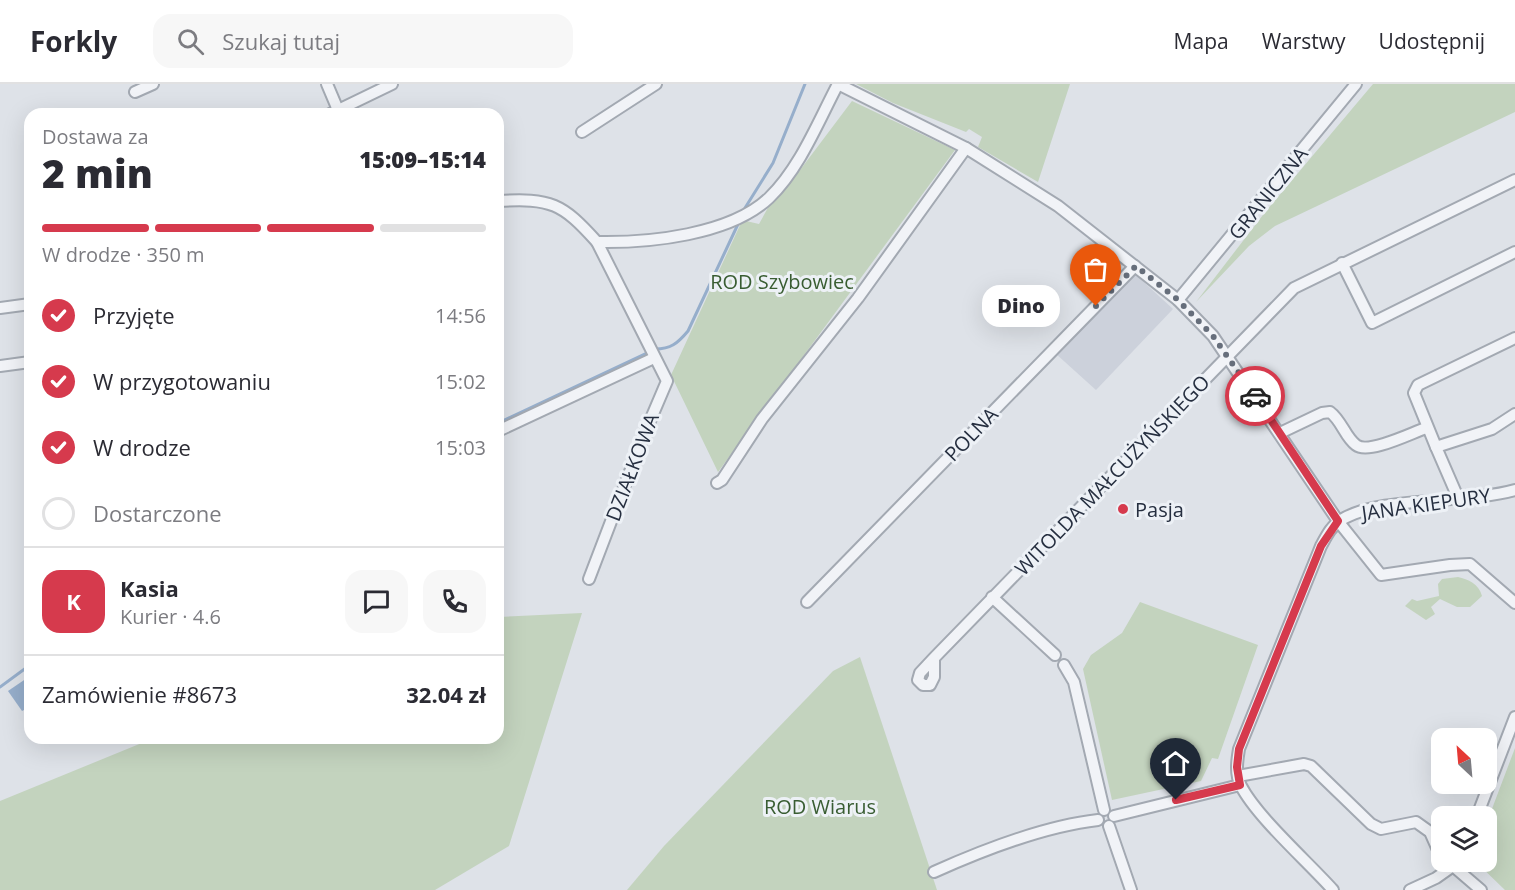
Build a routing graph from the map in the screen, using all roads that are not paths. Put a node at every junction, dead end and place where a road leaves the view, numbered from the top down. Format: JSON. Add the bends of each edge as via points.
{"nodes":[{"id":1,"x":153,"y":84,"type":"edge"},
{"id":2,"x":327,"y":84,"type":"edge"},
{"id":3,"x":392,"y":84,"type":"edge"},
{"id":4,"x":656,"y":84,"type":"edge"},
{"id":5,"x":838,"y":84,"type":"edge"},
{"id":6,"x":1356,"y":84,"type":"edge"},
{"id":7,"x":135,"y":92,"type":"dead end"},
{"id":8,"x":333,"y":108,"type":"edge"},
{"id":9,"x":342,"y":108,"type":"edge"},
{"id":10,"x":582,"y":132,"type":"dead end"},
{"id":11,"x":966,"y":148,"type":"junction"},
{"id":12,"x":1515,"y":180,"type":"edge"},
{"id":13,"x":504,"y":201,"type":"edge"},
{"id":14,"x":597,"y":242,"type":"junction"},
{"id":15,"x":1515,"y":252,"type":"edge"},
{"id":16,"x":1342,"y":263,"type":"junction"},
{"id":17,"x":1136,"y":266,"type":"junction"},
{"id":18,"x":1178,"y":300,"type":"junction"},
{"id":19,"x":24,"y":305,"type":"edge"},
{"id":20,"x":0,"y":309,"type":"edge"},
{"id":21,"x":1515,"y":338,"type":"edge"},
{"id":22,"x":652,"y":352,"type":"junction"},
{"id":23,"x":1227,"y":357,"type":"junction"},
{"id":24,"x":24,"y":363,"type":"edge"},
{"id":25,"x":0,"y":366,"type":"edge"},
{"id":26,"x":1515,"y":414,"type":"edge"},
{"id":27,"x":504,"y":428,"type":"edge"},
{"id":28,"x":1426,"y":428,"type":"junction"},
{"id":29,"x":1280,"y":433,"type":"junction"},
{"id":30,"x":1436,"y":447,"type":"junction"},
{"id":31,"x":717,"y":483,"type":"dead end"},
{"id":32,"x":1515,"y":490,"type":"edge"},
{"id":33,"x":1459,"y":500,"type":"junction"},
{"id":34,"x":1338,"y":521,"type":"junction"},
{"id":35,"x":589,"y":579,"type":"dead end"},
{"id":36,"x":992,"y":597,"type":"junction"},
{"id":37,"x":807,"y":602,"type":"dead end"},
{"id":38,"x":1515,"y":603,"type":"edge"},
{"id":39,"x":1055,"y":655,"type":"dead end"},
{"id":40,"x":934,"y":658,"type":"dead end"},
{"id":41,"x":1064,"y":665,"type":"dead end"},
{"id":42,"x":1515,"y":717,"type":"edge"},
{"id":43,"x":1239,"y":781,"type":"junction"},
{"id":44,"x":1481,"y":806,"type":"edge"},
{"id":45,"x":1104,"y":810,"type":"junction"},
{"id":46,"x":1114,"y":816,"type":"junction"},
{"id":47,"x":1098,"y":820,"type":"junction"},
{"id":48,"x":1109,"y":826,"type":"junction"},
{"id":49,"x":1431,"y":835,"type":"edge"},
{"id":50,"x":934,"y":872,"type":"dead end"},
{"id":51,"x":1441,"y":872,"type":"edge"},
{"id":52,"x":1460,"y":872,"type":"edge"},
{"id":53,"x":1131,"y":890,"type":"edge"},
{"id":54,"x":1333,"y":890,"type":"edge"},
{"id":55,"x":1410,"y":890,"type":"edge"},
{"id":56,"x":1481,"y":890,"type":"edge"}],
"edges":[{"from":1,"to":7,"type":"street"},
{"from":2,"to":8,"type":"street"},
{"from":3,"to":9,"type":"street"},
{"from":4,"to":10,"type":"street"},
{"from":5,"to":11,"type":"street"},
{"from":5,"to":14,"type":"street","via":[[792,170],[768,199],[751,212],[693,232]]},
{"from":6,"to":18,"type":"street","name":"GRANICZNA"},
{"from":11,"to":17,"type":"street","via":[[1058,206]]},
{"from":11,"to":31,"type":"street"},
{"from":12,"to":16,"type":"street","name":"WITOLDA MAŁCUŻYŃSKIEGO"},
{"from":13,"to":14,"type":"street","name":"DZIAŁKOWA","via":[[556,204]]},
{"from":14,"to":22,"type":"street","name":"DZIAŁKOWA"},
{"from":15,"to":16,"type":"street","via":[[1372,323]]},
{"from":16,"to":23,"type":"street","name":"WITOLDA MAŁCUŻYŃSKIEGO","via":[[1294,288]]},
{"from":17,"to":18,"type":"street"},
{"from":17,"to":37,"type":"street","name":"POLNA"},
{"from":18,"to":23,"type":"street","via":[[1213,336]]},
{"from":19,"to":20,"type":"street"},
{"from":21,"to":28,"type":"street","via":[[1419,386],[1414,393]]},
{"from":22,"to":27,"type":"street"},
{"from":22,"to":35,"type":"street","name":"DZIAŁKOWA","via":[[667,381]]},
{"from":23,"to":29,"type":"street","name":"JANA KIEPURY"},
{"from":23,"to":36,"type":"street","name":"WITOLDA MAŁCUŻYŃSKIEGO"},
{"from":24,"to":25,"type":"street"},
{"from":26,"to":30,"type":"street","via":[[1492,429]]},
{"from":28,"to":29,"type":"street","via":[[1368,449],[1354,444],[1340,420],[1330,412]]},
{"from":28,"to":30,"type":"street"},
{"from":29,"to":34,"type":"street","name":"JANA KIEPURY"},
{"from":30,"to":33,"type":"street"},
{"from":32,"to":33,"type":"street","name":"JANA KIEPURY"},
{"from":33,"to":34,"type":"street","name":"JANA KIEPURY","via":[[1368,509]]},
{"from":34,"to":38,"type":"street","via":[[1381,575],[1470,564]]},
{"from":34,"to":43,"type":"street","name":"JANA KIEPURY","via":[[1321,546],[1239,749]]},
{"from":36,"to":39,"type":"street"},
{"from":36,"to":40,"type":"street","name":"WITOLDA MAŁCUŻYŃSKIEGO"},
{"from":41,"to":45,"type":"street","via":[[1074,682]]},
{"from":42,"to":44,"type":"street"},
{"from":43,"to":46,"type":"street"},
{"from":43,"to":49,"type":"street","via":[[1304,764],[1311,766],[1371,824],[1381,829],[1416,822]]},
{"from":43,"to":54,"type":"street","via":[[1255,805]]},
{"from":45,"to":46,"type":"street","via":[[1112,811]]},
{"from":45,"to":47,"type":"street"},
{"from":46,"to":48,"type":"street"},
{"from":47,"to":48,"type":"street"},
{"from":47,"to":50,"type":"street","via":[[1078,822],[1014,842]]},
{"from":48,"to":53,"type":"street"},
{"from":51,"to":55,"type":"street"},
{"from":52,"to":56,"type":"street"}]}
